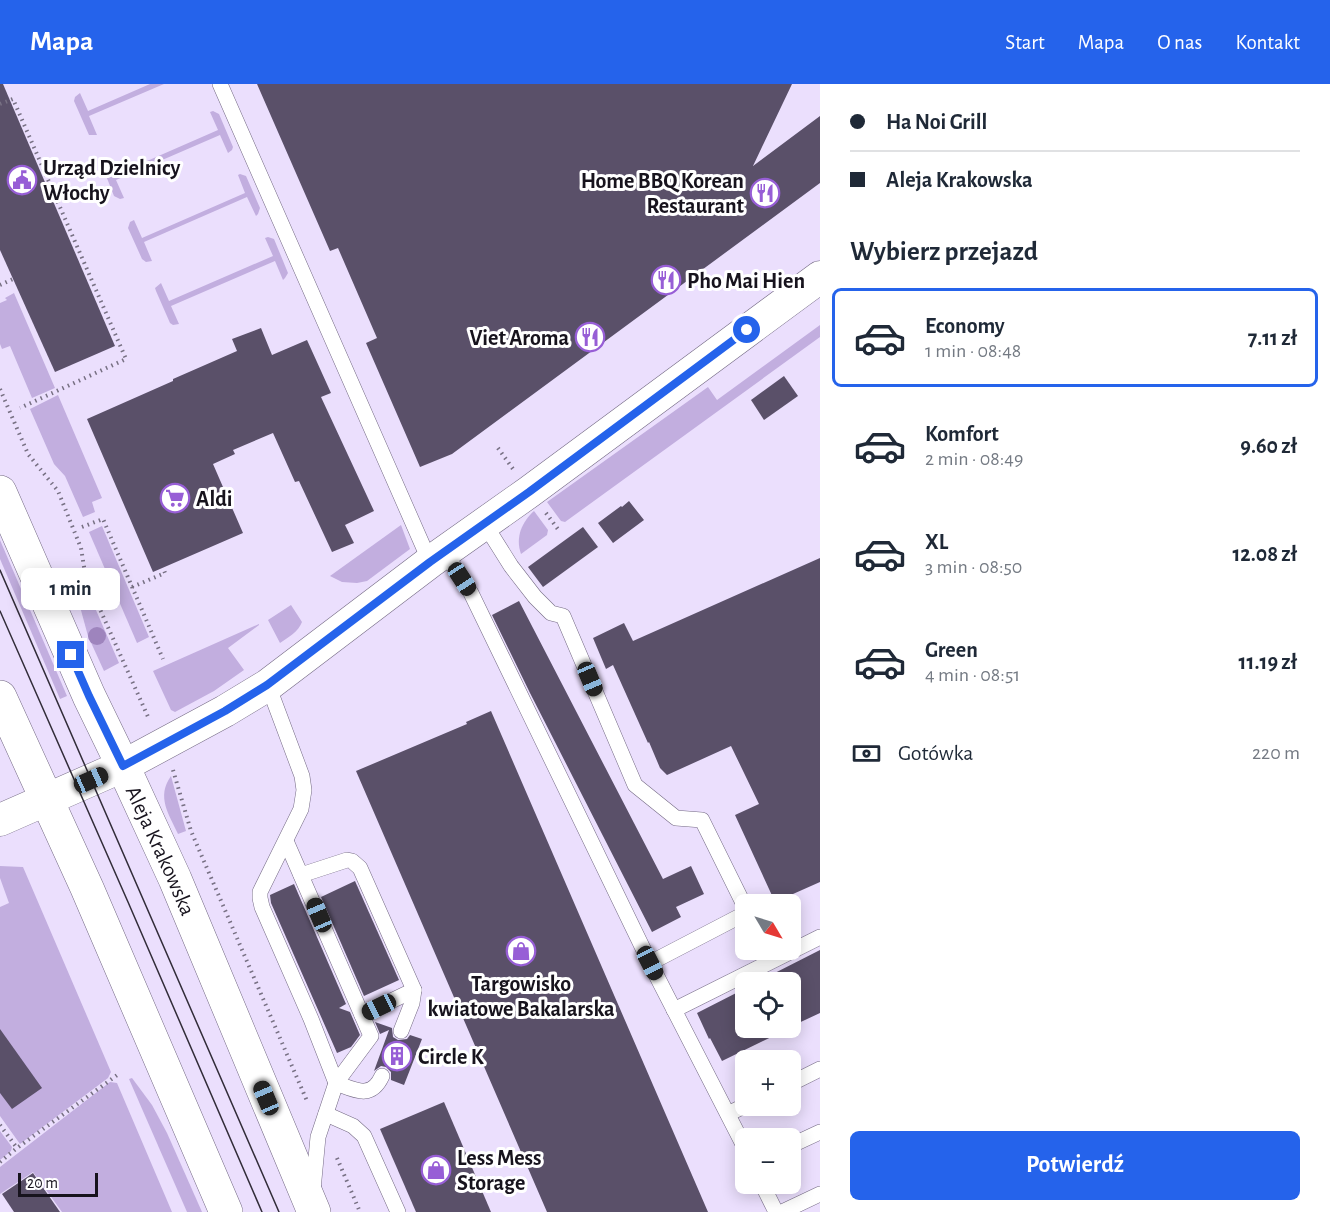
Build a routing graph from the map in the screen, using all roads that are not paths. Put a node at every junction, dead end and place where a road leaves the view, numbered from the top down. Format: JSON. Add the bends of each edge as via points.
{"nodes":[{"id":1,"x":220,"y":84,"type":"edge"},
{"id":2,"x":820,"y":277,"type":"edge"},
{"id":3,"x":0,"y":492,"type":"edge"},
{"id":4,"x":484,"y":523,"type":"junction"},
{"id":5,"x":437,"y":556,"type":"junction"},
{"id":6,"x":267,"y":685,"type":"junction"},
{"id":7,"x":0,"y":697,"type":"edge"},
{"id":8,"x":123,"y":766,"type":"junction"},
{"id":9,"x":46,"y":799,"type":"junction"},
{"id":10,"x":0,"y":820,"type":"edge"},
{"id":11,"x":286,"y":841,"type":"junction"},
{"id":12,"x":301,"y":875,"type":"junction"},
{"id":13,"x":738,"y":894,"type":"edge"},
{"id":14,"x":735,"y":917,"type":"edge"},
{"id":15,"x":820,"y":937,"type":"edge"},
{"id":16,"x":801,"y":944,"type":"edge"},
{"id":17,"x":759,"y":960,"type":"edge"},
{"id":18,"x":650,"y":963,"type":"junction"},
{"id":19,"x":414,"y":990,"type":"junction"},
{"id":20,"x":674,"y":1010,"type":"junction"},
{"id":21,"x":362,"y":1015,"type":"junction"},
{"id":22,"x":400,"y":1031,"type":"dead end"},
{"id":23,"x":820,"y":1069,"type":"edge"},
{"id":24,"x":382,"y":1076,"type":"dead end"},
{"id":25,"x":801,"y":1078,"type":"edge"},
{"id":26,"x":336,"y":1083,"type":"junction"},
{"id":27,"x":735,"y":1111,"type":"edge"},
{"id":28,"x":326,"y":1114,"type":"junction"},
{"id":29,"x":728,"y":1114,"type":"junction"},
{"id":30,"x":735,"y":1128,"type":"edge"},
{"id":31,"x":820,"y":1132,"type":"edge"},
{"id":32,"x":801,"y":1141,"type":"edge"},
{"id":33,"x":767,"y":1194,"type":"edge"},
{"id":34,"x":820,"y":1194,"type":"edge"},
{"id":35,"x":313,"y":1210,"type":"edge"},
{"id":36,"x":226,"y":1212,"type":"edge"},
{"id":37,"x":398,"y":1212,"type":"edge"},
{"id":38,"x":776,"y":1212,"type":"edge"},
{"id":39,"x":782,"y":1212,"type":"edge"}],
"edges":[{"from":1,"to":5,"type":"lane"},
{"from":2,"to":4,"type":"street"},
{"from":3,"to":8,"type":"main road","name":"Aleja Krakowska"},
{"from":4,"to":5,"type":"street"},
{"from":4,"to":13,"type":"lane","via":[[535,597],[551,613],[563,616],[635,785],[676,818],[702,820]]},
{"from":5,"to":6,"type":"street"},
{"from":5,"to":18,"type":"lane","via":[[471,593]]},
{"from":6,"to":8,"type":"street"},
{"from":6,"to":11,"type":"lane","via":[[304,790],[301,809]]},
{"from":7,"to":9,"type":"main road"},
{"from":8,"to":9,"type":"street"},
{"from":8,"to":35,"type":"main road","name":"Aleja Krakowska","via":[[175,879]]},
{"from":9,"to":10,"type":"street"},
{"from":9,"to":36,"type":"main road"},
{"from":11,"to":12,"type":"lane"},
{"from":11,"to":26,"type":"lane","via":[[260,892],[262,908]]},
{"from":12,"to":19,"type":"lane","via":[[348,860],[357,864]]},
{"from":12,"to":21,"type":"lane"},
{"from":14,"to":18,"type":"lane"},
{"from":15,"to":16,"type":"lane"},
{"from":17,"to":20,"type":"lane"},
{"from":18,"to":20,"type":"lane"},
{"from":19,"to":21,"type":"lane"},
{"from":19,"to":22,"type":"lane"},
{"from":20,"to":29,"type":"lane"},
{"from":21,"to":26,"type":"lane","via":[[371,1036]]},
{"from":23,"to":25,"type":"lane"},
{"from":24,"to":26,"type":"lane","via":[[375,1088],[364,1092]]},
{"from":26,"to":28,"type":"lane"},
{"from":27,"to":29,"type":"lane"},
{"from":28,"to":35,"type":"lane","via":[[318,1137]]},
{"from":28,"to":37,"type":"lane","via":[[353,1126],[364,1136]]},
{"from":29,"to":30,"type":"lane"},
{"from":31,"to":32,"type":"lane"},
{"from":33,"to":38,"type":"lane"},
{"from":34,"to":39,"type":"lane"}]}
